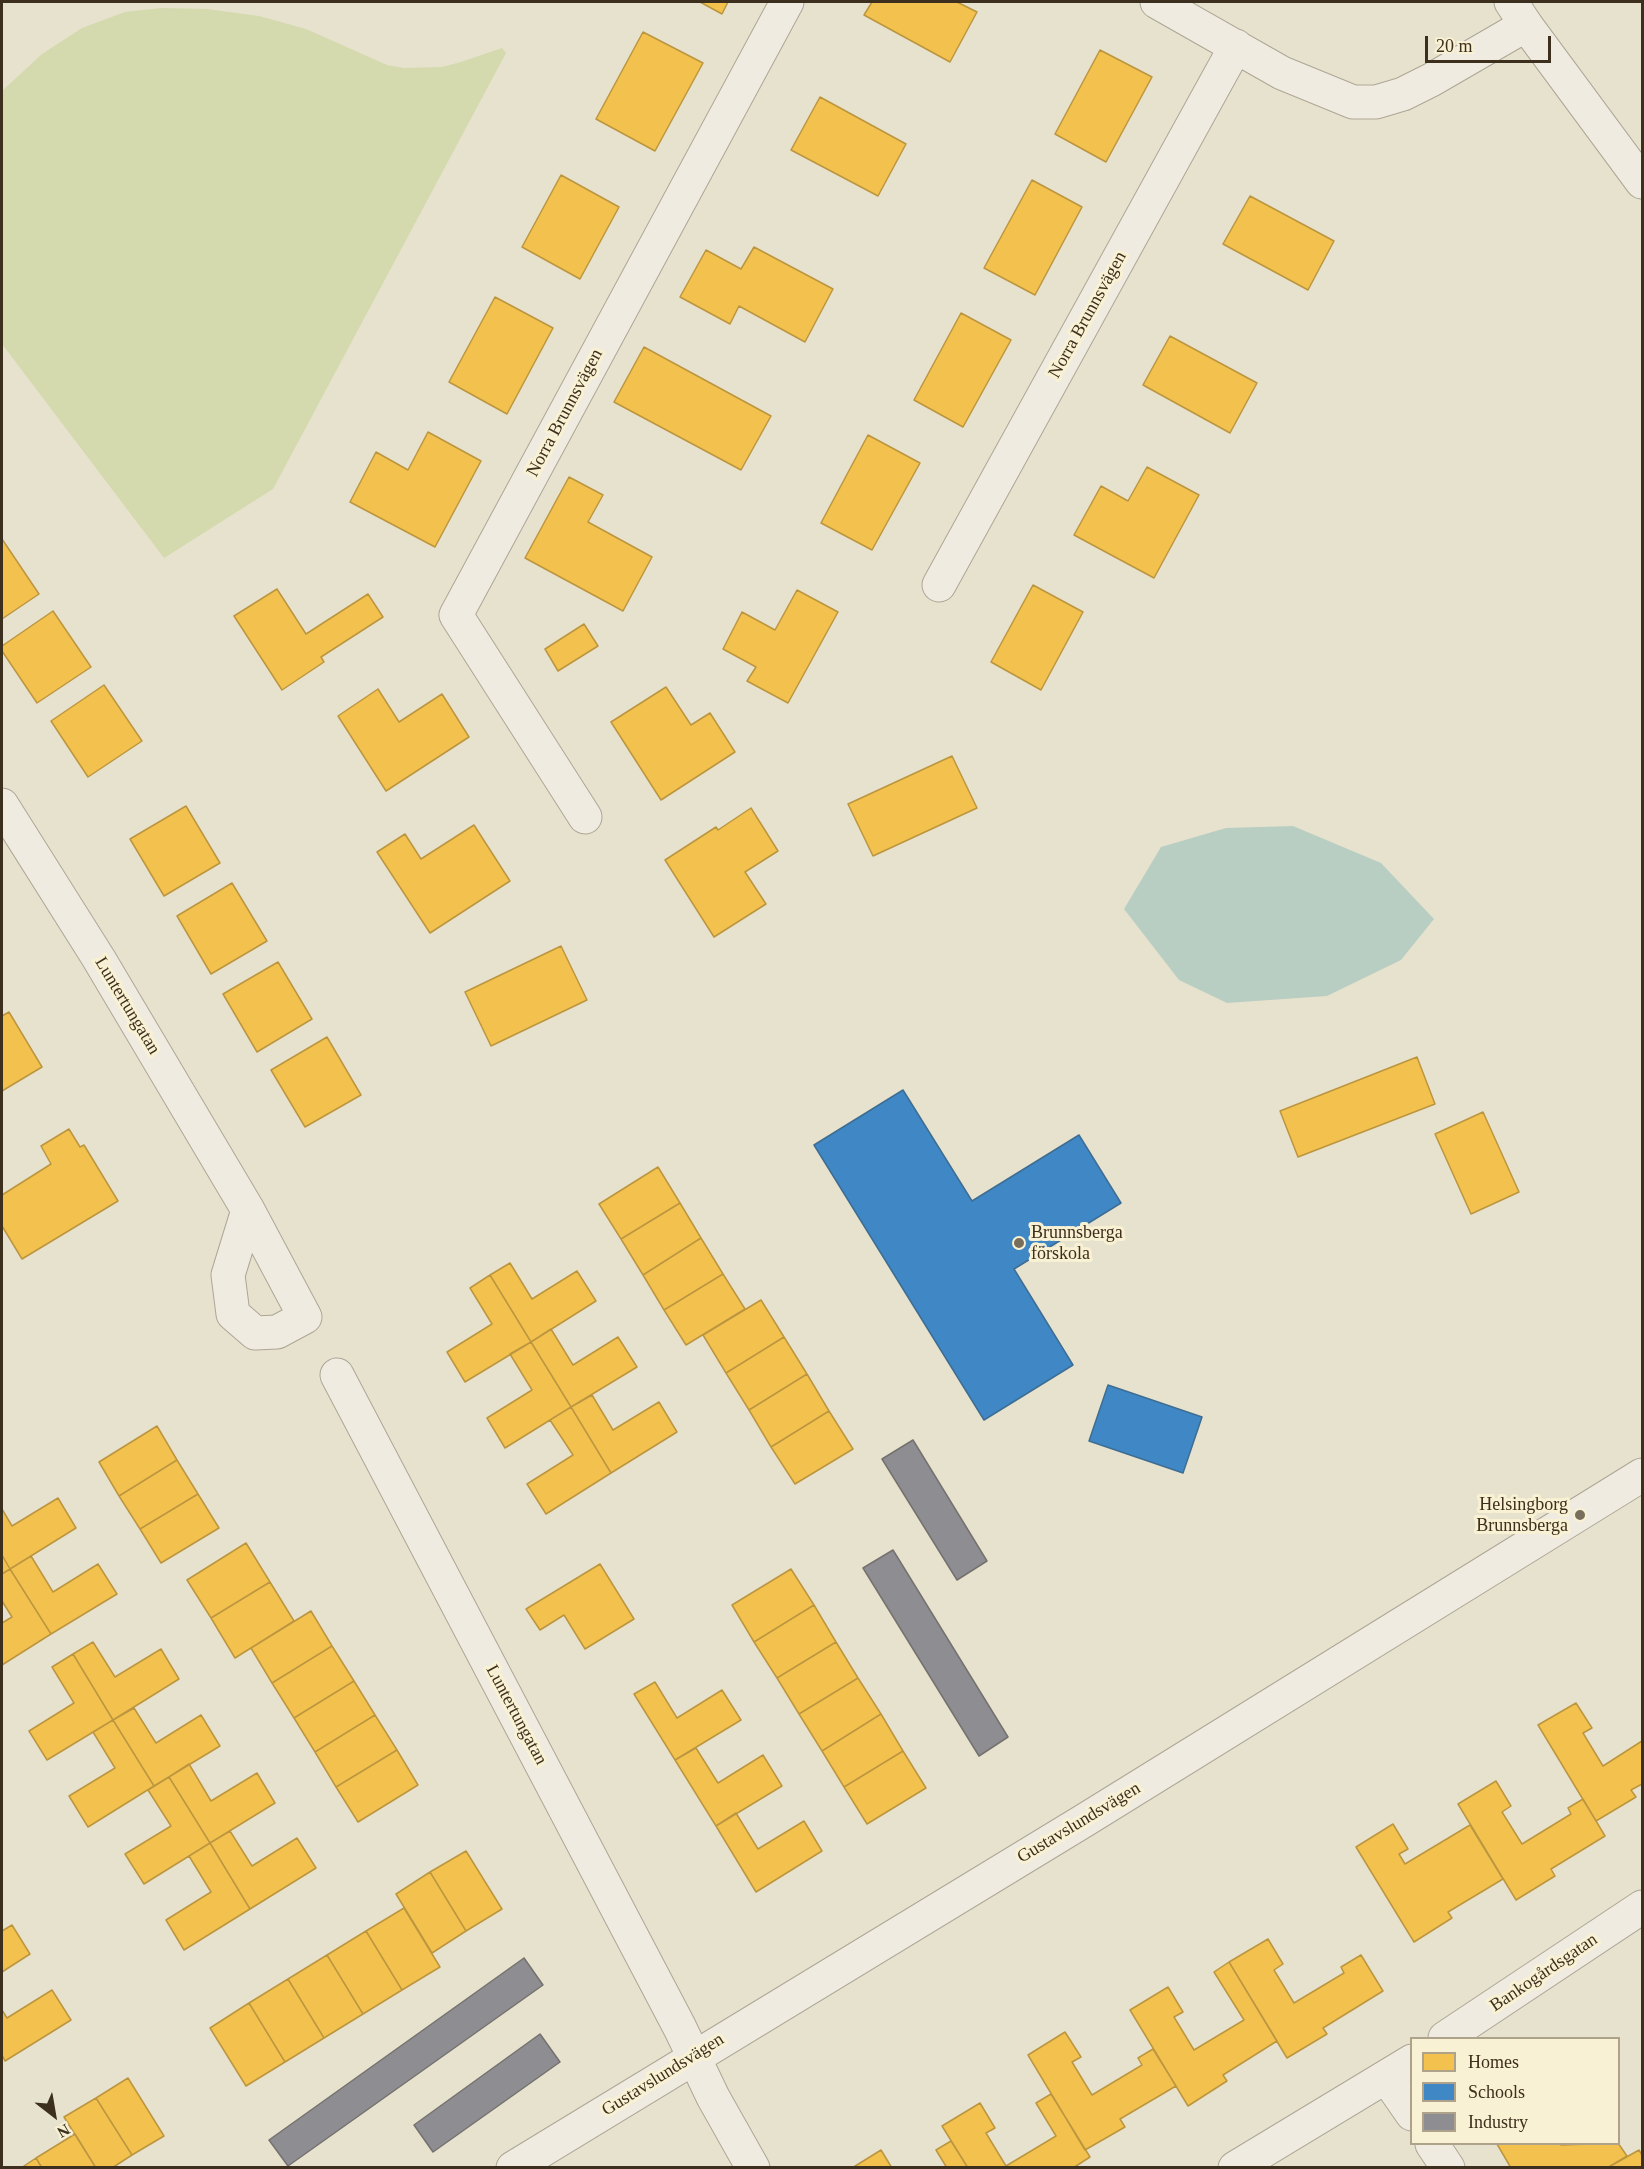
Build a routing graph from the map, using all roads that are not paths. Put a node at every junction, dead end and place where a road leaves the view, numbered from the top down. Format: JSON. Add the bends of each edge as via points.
{"nodes":[{"id":1,"x":787,"y":2,"type":"edge"},
{"id":2,"x":1157,"y":2,"type":"edge"},
{"id":3,"x":1518,"y":13,"type":"edge"},
{"id":4,"x":1236,"y":46,"type":"junction"},
{"id":5,"x":1642,"y":182,"type":"edge"},
{"id":6,"x":939,"y":585,"type":"dead end"},
{"id":7,"x":2,"y":805,"type":"edge"},
{"id":8,"x":585,"y":816,"type":"dead end"},
{"id":9,"x":248,"y":1210,"type":"dead end"},
{"id":10,"x":337,"y":1375,"type":"dead end"},
{"id":11,"x":1642,"y":1475,"type":"edge"},
{"id":12,"x":1642,"y":1907,"type":"edge"},
{"id":13,"x":1447,"y":2037,"type":"edge"},
{"id":14,"x":694,"y":2056,"type":"junction"},
{"id":15,"x":1399,"y":2069,"type":"edge"},
{"id":16,"x":1410,"y":2107,"type":"edge"},
{"id":17,"x":1433,"y":2145,"type":"edge"},
{"id":18,"x":513,"y":2168,"type":"edge"},
{"id":19,"x":753,"y":2168,"type":"edge"},
{"id":20,"x":1235,"y":2168,"type":"edge"},
{"id":21,"x":1448,"y":2168,"type":"edge"}],
"edges":[{"from":1,"to":8,"type":"street","name":"Norra Brunnsvägen","via":[[456,615]]},
{"from":2,"to":4,"type":"street"},
{"from":3,"to":4,"type":"street","via":[[1431,80],[1376,102],[1353,102],[1282,73]]},
{"from":3,"to":5,"type":"street"},
{"from":4,"to":6,"type":"street","name":"Norra Brunnsvägen"},
{"from":7,"to":9,"type":"street","name":"Luntertungatan"},
{"from":10,"to":14,"type":"street","name":"Luntertungatan"},
{"from":11,"to":14,"type":"street","name":"Gustavslundsvägen","via":[[1085,1820]]},
{"from":12,"to":13,"type":"street","name":"Bankogårdsgatan"},
{"from":14,"to":18,"type":"street","name":"Gustavslundsvägen"},
{"from":14,"to":19,"type":"street","via":[[712,2097]]},
{"from":15,"to":16,"type":"street"},
{"from":15,"to":20,"type":"street"},
{"from":17,"to":21,"type":"street"}]}
